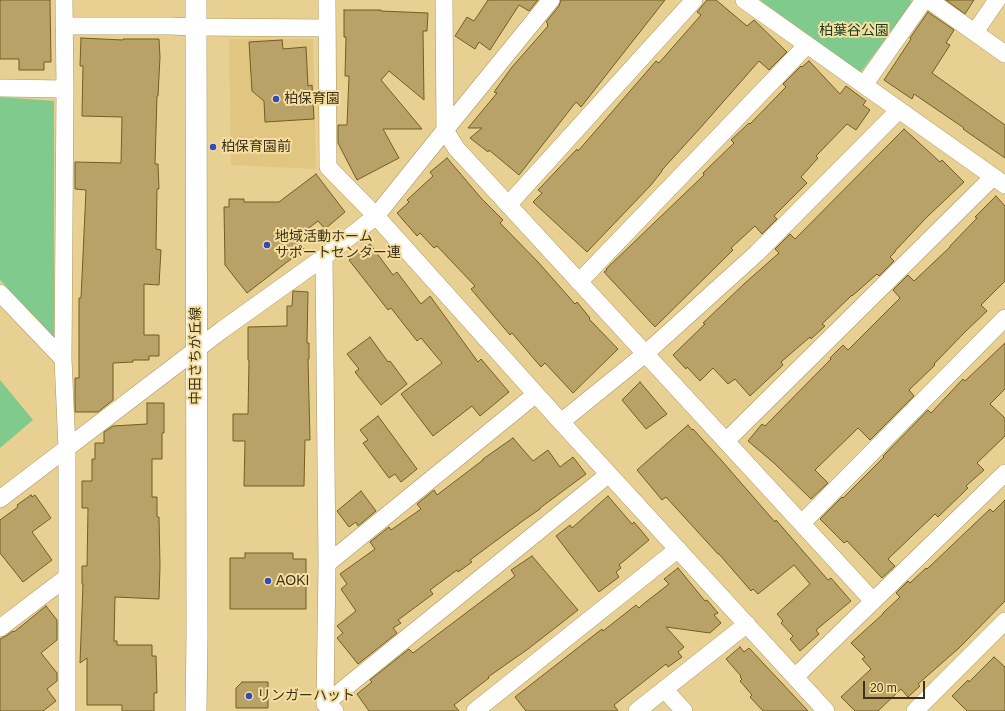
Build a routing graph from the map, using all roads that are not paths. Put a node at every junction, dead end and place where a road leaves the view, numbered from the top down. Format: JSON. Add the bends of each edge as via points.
{"nodes":[{"id":1,"x":64,"y":0,"type":"edge"},
{"id":2,"x":196,"y":0,"type":"edge"},
{"id":3,"x":327,"y":0,"type":"edge"},
{"id":4,"x":444,"y":0,"type":"edge"},
{"id":5,"x":550,"y":0,"type":"edge"},
{"id":6,"x":694,"y":0,"type":"edge"},
{"id":7,"x":744,"y":0,"type":"edge"},
{"id":8,"x":924,"y":0,"type":"edge"},
{"id":9,"x":929,"y":0,"type":"edge"},
{"id":10,"x":997,"y":0,"type":"edge"},
{"id":11,"x":64,"y":26,"type":"junction"},
{"id":12,"x":195,"y":27,"type":"junction"},
{"id":13,"x":327,"y":28,"type":"junction"},
{"id":14,"x":974,"y":32,"type":"junction"},
{"id":15,"x":807,"y":45,"type":"junction"},
{"id":16,"x":1005,"y":54,"type":"edge"},
{"id":17,"x":864,"y":85,"type":"junction"},
{"id":18,"x":0,"y":88,"type":"edge"},
{"id":19,"x":65,"y":89,"type":"junction"},
{"id":20,"x":899,"y":110,"type":"junction"},
{"id":21,"x":445,"y":130,"type":"junction"},
{"id":22,"x":999,"y":181,"type":"edge"},
{"id":23,"x":508,"y":205,"type":"junction"},
{"id":24,"x":376,"y":216,"type":"junction"},
{"id":25,"x":324,"y":257,"type":"junction"},
{"id":26,"x":579,"y":282,"type":"junction"},
{"id":27,"x":0,"y":292,"type":"edge"},
{"id":28,"x":1005,"y":318,"type":"edge"},
{"id":29,"x":196,"y":350,"type":"junction"},
{"id":30,"x":645,"y":354,"type":"junction"},
{"id":31,"x":63,"y":359,"type":"junction"},
{"id":32,"x":536,"y":394,"type":"junction"},
{"id":33,"x":561,"y":422,"type":"junction"},
{"id":34,"x":726,"y":441,"type":"junction"},
{"id":35,"x":67,"y":448,"type":"junction"},
{"id":36,"x":1005,"y":473,"type":"edge"},
{"id":37,"x":609,"y":474,"type":"junction"},
{"id":38,"x":0,"y":499,"type":"edge"},
{"id":39,"x":802,"y":523,"type":"junction"},
{"id":40,"x":678,"y":549,"type":"junction"},
{"id":41,"x":327,"y":564,"type":"junction"},
{"id":42,"x":67,"y":577,"type":"junction"},
{"id":43,"x":873,"y":601,"type":"junction"},
{"id":44,"x":1005,"y":621,"type":"edge"},
{"id":45,"x":747,"y":624,"type":"junction"},
{"id":46,"x":0,"y":628,"type":"edge"},
{"id":47,"x":795,"y":677,"type":"junction"},
{"id":48,"x":664,"y":689,"type":"junction"},
{"id":49,"x":330,"y":707,"type":"edge"},
{"id":50,"x":67,"y":711,"type":"edge"},
{"id":51,"x":196,"y":711,"type":"edge"},
{"id":52,"x":475,"y":711,"type":"edge"},
{"id":53,"x":637,"y":711,"type":"edge"},
{"id":54,"x":684,"y":711,"type":"edge"},
{"id":55,"x":826,"y":711,"type":"edge"},
{"id":56,"x":915,"y":711,"type":"edge"}],
"edges":[{"from":1,"to":11,"type":"street"},
{"from":2,"to":12,"type":"street","name":"中田さちが丘線"},
{"from":3,"to":13,"type":"street"},
{"from":4,"to":21,"type":"street"},
{"from":5,"to":21,"type":"street"},
{"from":6,"to":23,"type":"street"},
{"from":7,"to":15,"type":"street"},
{"from":8,"to":17,"type":"street"},
{"from":9,"to":14,"type":"street"},
{"from":10,"to":14,"type":"street"},
{"from":11,"to":12,"type":"street"},
{"from":11,"to":19,"type":"street"},
{"from":12,"to":13,"type":"street"},
{"from":12,"to":29,"type":"street","name":"中田さちが丘線"},
{"from":13,"to":24,"type":"street","via":[[328,167]]},
{"from":14,"to":16,"type":"street"},
{"from":15,"to":17,"type":"street"},
{"from":15,"to":26,"type":"street"},
{"from":17,"to":20,"type":"street"},
{"from":18,"to":19,"type":"street"},
{"from":19,"to":31,"type":"street"},
{"from":20,"to":22,"type":"street"},
{"from":20,"to":30,"type":"street","via":[[757,253]]},
{"from":21,"to":23,"type":"street","via":[[456,148]]},
{"from":21,"to":24,"type":"street"},
{"from":22,"to":34,"type":"street"},
{"from":23,"to":26,"type":"street"},
{"from":24,"to":25,"type":"street"},
{"from":24,"to":32,"type":"street"},
{"from":25,"to":29,"type":"street"},
{"from":25,"to":41,"type":"street"},
{"from":26,"to":30,"type":"street"},
{"from":27,"to":31,"type":"street"},
{"from":28,"to":39,"type":"street"},
{"from":29,"to":35,"type":"street"},
{"from":29,"to":51,"type":"street","name":"中田さちが丘線"},
{"from":30,"to":33,"type":"street"},
{"from":30,"to":34,"type":"street"},
{"from":31,"to":35,"type":"street"},
{"from":32,"to":33,"type":"street"},
{"from":32,"to":41,"type":"street"},
{"from":33,"to":37,"type":"street"},
{"from":34,"to":39,"type":"street"},
{"from":35,"to":38,"type":"street"},
{"from":35,"to":42,"type":"street"},
{"from":36,"to":43,"type":"street"},
{"from":37,"to":40,"type":"street"},
{"from":37,"to":49,"type":"street"},
{"from":39,"to":43,"type":"street"},
{"from":40,"to":45,"type":"street"},
{"from":40,"to":52,"type":"street"},
{"from":41,"to":49,"type":"street"},
{"from":42,"to":46,"type":"street"},
{"from":42,"to":50,"type":"street"},
{"from":43,"to":47,"type":"street"},
{"from":44,"to":56,"type":"street"},
{"from":45,"to":47,"type":"street"},
{"from":45,"to":48,"type":"street"},
{"from":47,"to":55,"type":"street"},
{"from":48,"to":53,"type":"street"},
{"from":48,"to":54,"type":"street"}]}
